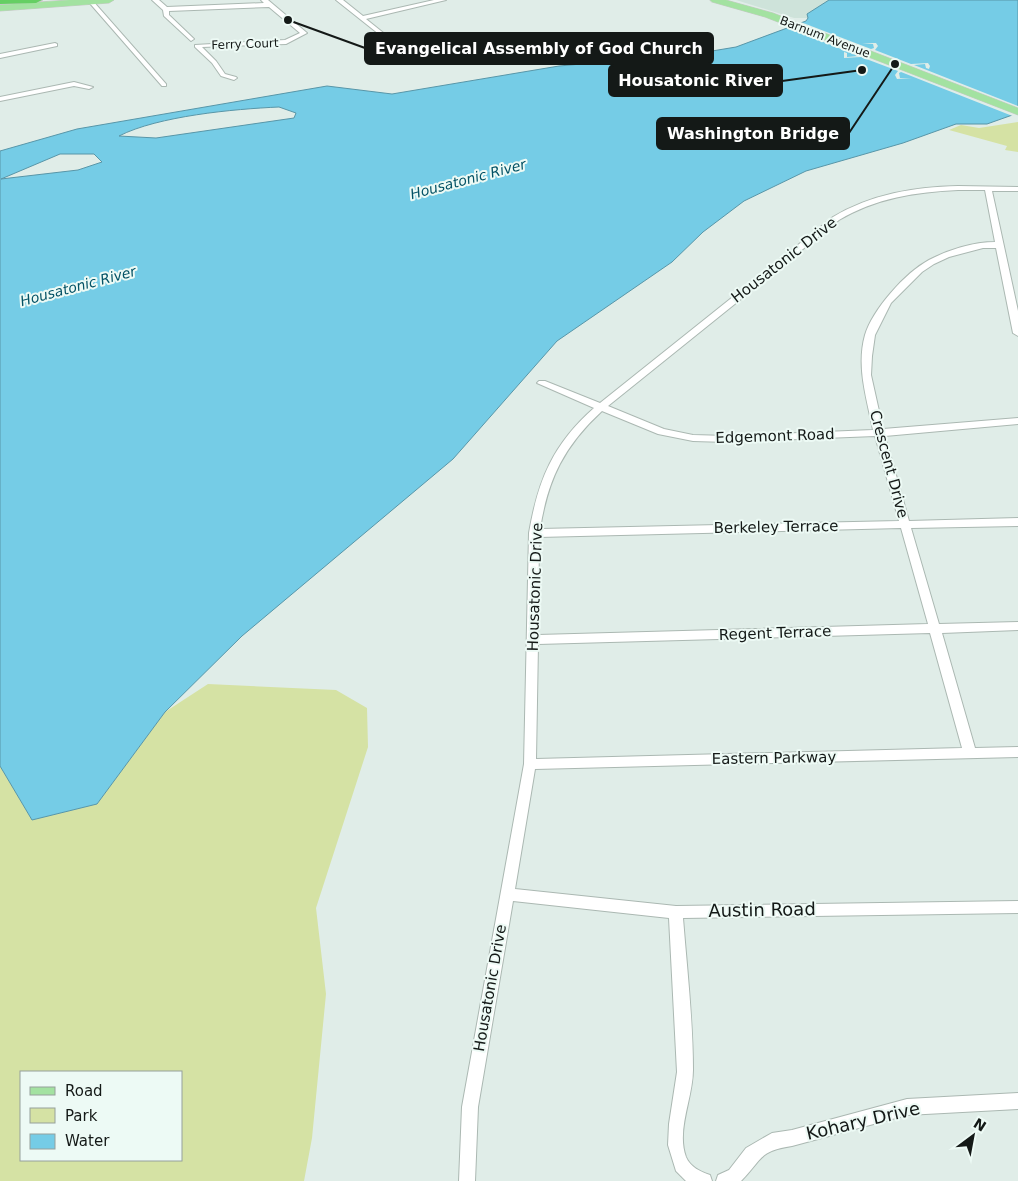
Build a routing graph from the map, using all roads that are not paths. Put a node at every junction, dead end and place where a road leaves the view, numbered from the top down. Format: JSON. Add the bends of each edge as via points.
{"nodes":[{"id":1,"x":36,"y":0,"type":"edge"},
{"id":2,"x":110,"y":0,"type":"edge"},
{"id":3,"x":155,"y":0,"type":"edge"},
{"id":4,"x":264,"y":0,"type":"edge"},
{"id":5,"x":339,"y":0,"type":"edge"},
{"id":6,"x":443,"y":0,"type":"edge"},
{"id":7,"x":715,"y":0,"type":"edge"},
{"id":8,"x":0,"y":1,"type":"edge"},
{"id":9,"x":89,"y":1,"type":"junction"},
{"id":10,"x":271,"y":5,"type":"junction"},
{"id":11,"x":0,"y":8,"type":"edge"},
{"id":12,"x":166,"y":9,"type":"junction"},
{"id":13,"x":361,"y":18,"type":"junction"},
{"id":14,"x":55,"y":45,"type":"dead end"},
{"id":15,"x":199,"y":46,"type":"junction"},
{"id":16,"x":0,"y":56,"type":"edge"},
{"id":17,"x":409,"y":56,"type":"dead end"},
{"id":18,"x":234,"y":78,"type":"dead end"},
{"id":19,"x":164,"y":85,"type":"dead end"},
{"id":20,"x":89,"y":86,"type":"dead end"},
{"id":21,"x":0,"y":99,"type":"edge"},
{"id":22,"x":1018,"y":112,"type":"edge"},
{"id":23,"x":988,"y":188,"type":"junction"},
{"id":24,"x":1018,"y":189,"type":"edge"},
{"id":25,"x":999,"y":244,"type":"junction"},
{"id":26,"x":1018,"y":333,"type":"edge"},
{"id":27,"x":542,"y":383,"type":"dead end"},
{"id":28,"x":601,"y":408,"type":"junction"},
{"id":29,"x":1018,"y":421,"type":"edge"},
{"id":30,"x":879,"y":432,"type":"junction"},
{"id":31,"x":1018,"y":522,"type":"edge"},
{"id":32,"x":904,"y":524,"type":"junction"},
{"id":33,"x":534,"y":533,"type":"junction"},
{"id":34,"x":1018,"y":626,"type":"edge"},
{"id":35,"x":936,"y":628,"type":"junction"},
{"id":36,"x":533,"y":640,"type":"junction"},
{"id":37,"x":1018,"y":752,"type":"edge"},
{"id":38,"x":970,"y":753,"type":"junction"},
{"id":39,"x":530,"y":764,"type":"junction"},
{"id":40,"x":506,"y":894,"type":"junction"},
{"id":41,"x":1018,"y":907,"type":"edge"},
{"id":42,"x":676,"y":912,"type":"junction"},
{"id":43,"x":1018,"y":1101,"type":"edge"},
{"id":44,"x":467,"y":1181,"type":"edge"},
{"id":45,"x":704,"y":1181,"type":"edge"},
{"id":46,"x":724,"y":1181,"type":"edge"}],
"edges":[{"from":1,"to":8,"type":"highway"},
{"from":2,"to":9,"type":"main road"},
{"from":3,"to":12,"type":"street","name":"Ferry Court"},
{"from":4,"to":10,"type":"street","name":"Ferry Court"},
{"from":5,"to":13,"type":"street"},
{"from":6,"to":13,"type":"street"},
{"from":7,"to":22,"type":"main road","name":"Barnum Avenue","via":[[777,18]]},
{"from":9,"to":11,"type":"main road"},
{"from":9,"to":19,"type":"street"},
{"from":10,"to":12,"type":"street"},
{"from":10,"to":15,"type":"street","name":"Ferry Court","via":[[304,33],[286,42]]},
{"from":12,"to":15,"type":"street","name":"Ferry Court","via":[[166,14],[191,39],[204,42]]},
{"from":13,"to":17,"type":"street"},
{"from":14,"to":16,"type":"street"},
{"from":15,"to":18,"type":"street","name":"Ferry Court","via":[[223,75]]},
{"from":20,"to":21,"type":"street","via":[[74,84]]},
{"from":23,"to":24,"type":"street","name":"Housatonic Drive"},
{"from":23,"to":25,"type":"street"},
{"from":23,"to":28,"type":"street","name":"Housatonic Drive","via":[[953,187],[905,192],[874,200],[848,212],[738,296]]},
{"from":25,"to":26,"type":"street"},
{"from":25,"to":30,"type":"street","name":"Crescent Drive","via":[[964,250],[931,262],[888,302],[870,335],[866,375]]},
{"from":27,"to":28,"type":"street","name":"Edgemont Road"},
{"from":28,"to":30,"type":"street","name":"Edgemont Road","via":[[662,432],[693,438]]},
{"from":28,"to":33,"type":"street","name":"Housatonic Drive","via":[[565,446],[550,472],[540,497]]},
{"from":29,"to":30,"type":"street","name":"Edgemont Road"},
{"from":30,"to":32,"type":"street","name":"Crescent Drive"},
{"from":31,"to":32,"type":"street","name":"Berkeley Terrace"},
{"from":32,"to":33,"type":"street","name":"Berkeley Terrace"},
{"from":32,"to":35,"type":"street","name":"Crescent Drive"},
{"from":33,"to":36,"type":"street","name":"Housatonic Drive"},
{"from":34,"to":35,"type":"street","name":"Regent Terrace"},
{"from":35,"to":36,"type":"street","name":"Regent Terrace"},
{"from":35,"to":38,"type":"street","name":"Crescent Drive"},
{"from":36,"to":39,"type":"street","name":"Housatonic Drive"},
{"from":37,"to":38,"type":"street","name":"Eastern Parkway"},
{"from":38,"to":39,"type":"street","name":"Eastern Parkway"},
{"from":39,"to":40,"type":"street","name":"Housatonic Drive"},
{"from":40,"to":42,"type":"street","name":"Austin Road"},
{"from":40,"to":44,"type":"street","name":"Housatonic Drive","via":[[470,1107]]},
{"from":41,"to":42,"type":"street","name":"Austin Road"},
{"from":42,"to":45,"type":"street","via":[[685,1074],[675,1139],[682,1166],[692,1176]]},
{"from":43,"to":46,"type":"street","name":"Kohary Drive","via":[[908,1107],[772,1141],[752,1154],[742,1169]]}]}
